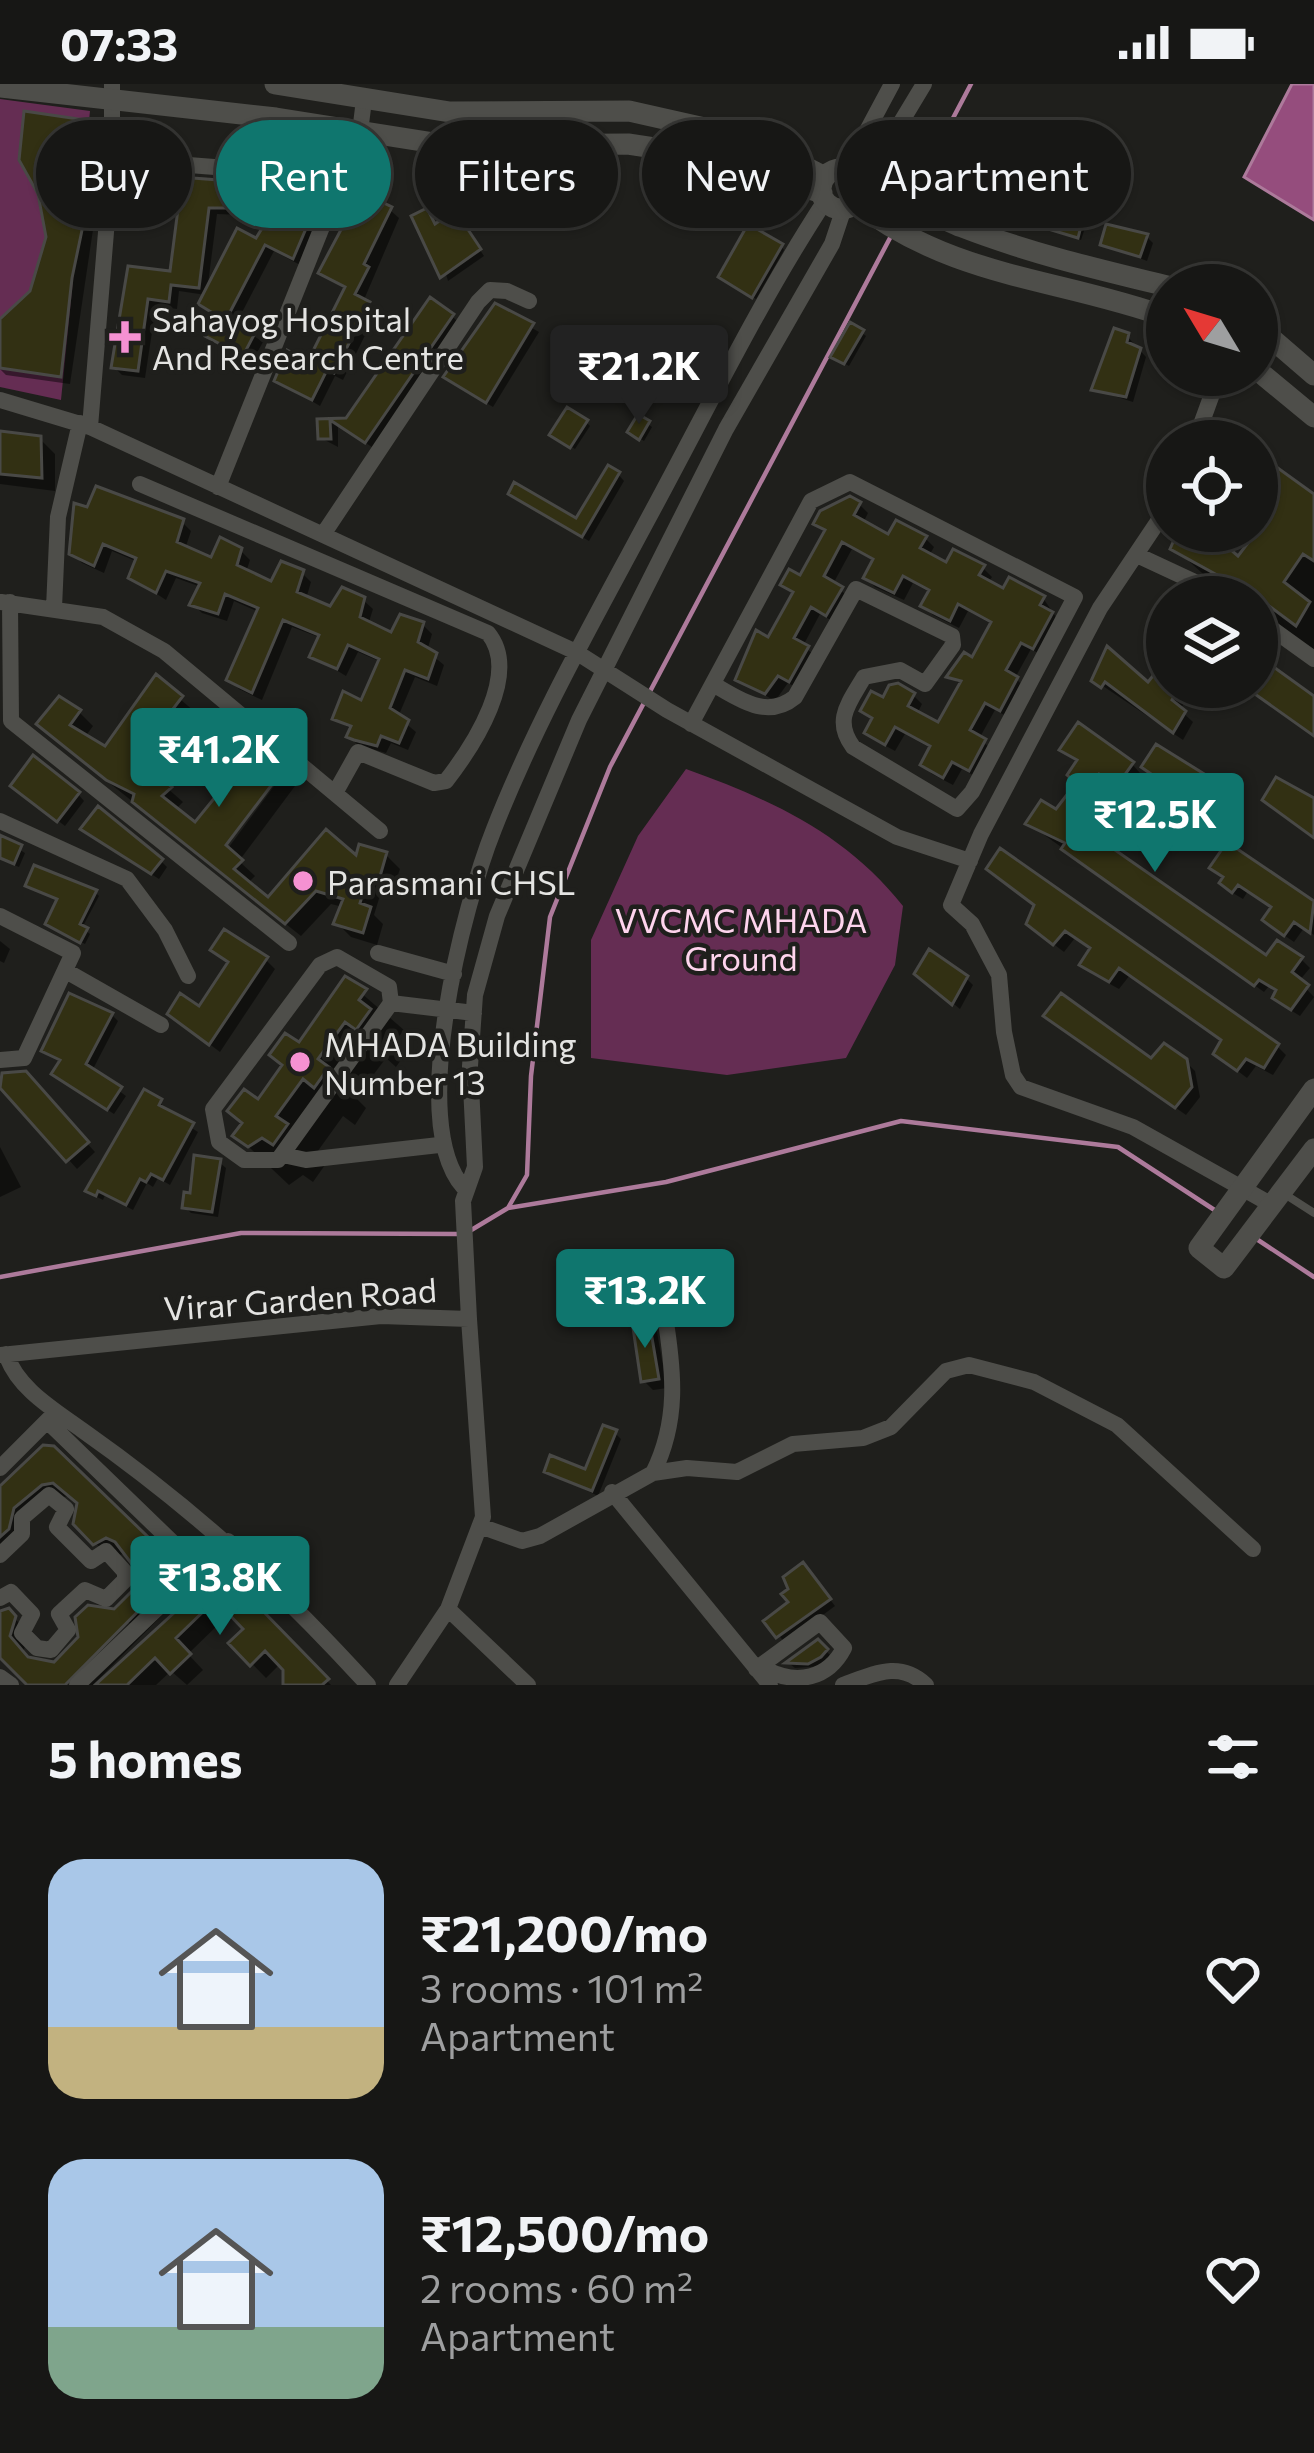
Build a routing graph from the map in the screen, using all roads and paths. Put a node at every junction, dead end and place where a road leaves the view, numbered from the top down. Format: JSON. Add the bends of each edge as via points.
{"nodes":[{"id":1,"x":275,"y":84,"type":"edge"},
{"id":2,"x":892,"y":84,"type":"edge"},
{"id":3,"x":924,"y":84,"type":"edge"},
{"id":4,"x":0,"y":87,"type":"edge"},
{"id":5,"x":113,"y":92,"type":"edge"},
{"id":6,"x":364,"y":100,"type":"junction"},
{"id":7,"x":286,"y":120,"type":"edge"},
{"id":8,"x":362,"y":120,"type":"edge"},
{"id":9,"x":878,"y":120,"type":"edge"},
{"id":10,"x":902,"y":120,"type":"edge"},
{"id":11,"x":391,"y":137,"type":"edge"},
{"id":12,"x":837,"y":186,"type":"edge"},
{"id":13,"x":837,"y":190,"type":"edge"},
{"id":14,"x":837,"y":210,"type":"edge"},
{"id":15,"x":105,"y":228,"type":"edge"},
{"id":16,"x":322,"y":228,"type":"edge"},
{"id":17,"x":837,"y":228,"type":"edge"},
{"id":18,"x":898,"y":228,"type":"edge"},
{"id":19,"x":958,"y":228,"type":"edge"},
{"id":20,"x":965,"y":228,"type":"edge"},
{"id":21,"x":946,"y":254,"type":"junction"},
{"id":22,"x":1146,"y":281,"type":"edge"},
{"id":23,"x":529,"y":301,"type":"dead end"},
{"id":24,"x":1146,"y":312,"type":"edge"},
{"id":25,"x":1278,"y":344,"type":"edge"},
{"id":26,"x":1314,"y":375,"type":"edge"},
{"id":27,"x":1278,"y":387,"type":"edge"},
{"id":28,"x":0,"y":400,"type":"edge"},
{"id":29,"x":1314,"y":417,"type":"edge"},
{"id":30,"x":85,"y":425,"type":"junction"},
{"id":31,"x":140,"y":484,"type":"dead end"},
{"id":32,"x":218,"y":487,"type":"junction"},
{"id":33,"x":324,"y":533,"type":"junction"},
{"id":34,"x":1146,"y":543,"type":"edge"},
{"id":35,"x":1138,"y":556,"type":"junction"},
{"id":36,"x":1181,"y":576,"type":"edge"},
{"id":37,"x":1076,"y":597,"type":"junction"},
{"id":38,"x":5,"y":602,"type":"edge"},
{"id":39,"x":54,"y":608,"type":"junction"},
{"id":40,"x":1100,"y":608,"type":"junction"},
{"id":41,"x":1278,"y":634,"type":"edge"},
{"id":42,"x":576,"y":652,"type":"junction"},
{"id":43,"x":1314,"y":659,"type":"edge"},
{"id":44,"x":612,"y":677,"type":"junction"},
{"id":45,"x":713,"y":683,"type":"junction"},
{"id":46,"x":11,"y":721,"type":"junction"},
{"id":47,"x":691,"y":724,"type":"junction"},
{"id":48,"x":0,"y":737,"type":"edge"},
{"id":49,"x":335,"y":793,"type":"junction"},
{"id":50,"x":957,"y":809,"type":"junction"},
{"id":51,"x":0,"y":821,"type":"edge"},
{"id":52,"x":983,"y":830,"type":"junction"},
{"id":53,"x":380,"y":831,"type":"dead end"},
{"id":54,"x":970,"y":861,"type":"junction"},
{"id":55,"x":0,"y":916,"type":"edge"},
{"id":56,"x":289,"y":943,"type":"dead end"},
{"id":57,"x":378,"y":953,"type":"dead end"},
{"id":58,"x":66,"y":971,"type":"junction"},
{"id":59,"x":454,"y":974,"type":"junction"},
{"id":60,"x":188,"y":976,"type":"dead end"},
{"id":61,"x":392,"y":1003,"type":"junction"},
{"id":62,"x":447,"y":1009,"type":"junction"},
{"id":63,"x":474,"y":1012,"type":"junction"},
{"id":64,"x":161,"y":1025,"type":"dead end"},
{"id":65,"x":0,"y":1060,"type":"edge"},
{"id":66,"x":1314,"y":1089,"type":"edge"},
{"id":67,"x":440,"y":1145,"type":"junction"},
{"id":68,"x":1314,"y":1149,"type":"edge"},
{"id":69,"x":283,"y":1155,"type":"junction"},
{"id":70,"x":1243,"y":1187,"type":"junction"},
{"id":71,"x":464,"y":1194,"type":"junction"},
{"id":72,"x":1277,"y":1198,"type":"junction"},
{"id":73,"x":1314,"y":1213,"type":"edge"},
{"id":74,"x":633,"y":1307,"type":"dead end"},
{"id":75,"x":469,"y":1319,"type":"junction"},
{"id":76,"x":3,"y":1354,"type":"edge"},
{"id":77,"x":52,"y":1416,"type":"junction"},
{"id":78,"x":0,"y":1468,"type":"edge"},
{"id":79,"x":653,"y":1473,"type":"junction"},
{"id":80,"x":612,"y":1492,"type":"junction"},
{"id":81,"x":481,"y":1526,"type":"junction"},
{"id":82,"x":228,"y":1541,"type":"junction"},
{"id":83,"x":1253,"y":1549,"type":"dead end"},
{"id":84,"x":0,"y":1555,"type":"edge"},
{"id":85,"x":199,"y":1568,"type":"junction"},
{"id":86,"x":0,"y":1598,"type":"edge"},
{"id":87,"x":448,"y":1610,"type":"junction"},
{"id":88,"x":0,"y":1677,"type":"edge"},
{"id":89,"x":763,"y":1677,"type":"edge"},
{"id":90,"x":361,"y":1682,"type":"edge"},
{"id":91,"x":11,"y":1685,"type":"edge"},
{"id":92,"x":77,"y":1685,"type":"edge"},
{"id":93,"x":397,"y":1685,"type":"edge"},
{"id":94,"x":528,"y":1685,"type":"edge"},
{"id":95,"x":843,"y":1685,"type":"edge"},
{"id":96,"x":926,"y":1685,"type":"edge"}],
"edges":[{"from":1,"to":6,"type":"street"},
{"from":2,"to":9,"type":"street"},
{"from":3,"to":10,"type":"street"},
{"from":4,"to":5,"type":"street"},
{"from":5,"to":7,"type":"street"},
{"from":6,"to":8,"type":"street"},
{"from":6,"to":12,"type":"street","via":[[450,112],[629,111],[749,138]]},
{"from":11,"to":13,"type":"street","via":[[447,145],[628,144]]},
{"from":14,"to":42,"type":"street","via":[[723,377]]},
{"from":15,"to":30,"type":"street"},
{"from":16,"to":32,"type":"street"},
{"from":17,"to":44,"type":"street","via":[[726,429]]},
{"from":18,"to":21,"type":"street"},
{"from":19,"to":21,"type":"street"},
{"from":20,"to":22,"type":"street"},
{"from":21,"to":24,"type":"street"},
{"from":23,"to":33,"type":"street","via":[[490,290],[478,302]]},
{"from":25,"to":26,"type":"street"},
{"from":27,"to":29,"type":"street"},
{"from":28,"to":30,"type":"street"},
{"from":30,"to":32,"type":"street"},
{"from":30,"to":39,"type":"street","via":[[58,518]]},
{"from":31,"to":49,"type":"street","via":[[467,623],[500,647],[498,683],[446,781],[358,752]]},
{"from":32,"to":33,"type":"street"},
{"from":33,"to":42,"type":"street"},
{"from":34,"to":35,"type":"street"},
{"from":35,"to":36,"type":"street"},
{"from":35,"to":40,"type":"street"},
{"from":37,"to":40,"type":"street"},
{"from":37,"to":45,"type":"street","via":[[850,482],[811,501]]},
{"from":37,"to":50,"type":"street"},
{"from":38,"to":39,"type":"street"},
{"from":38,"to":46,"type":"street"},
{"from":39,"to":49,"type":"street","via":[[103,617],[164,651]]},
{"from":40,"to":52,"type":"street"},
{"from":41,"to":43,"type":"street"},
{"from":42,"to":44,"type":"street"},
{"from":42,"to":59,"type":"street","via":[[494,830]]},
{"from":44,"to":47,"type":"street"},
{"from":44,"to":63,"type":"street","via":[[579,719],[520,856]]},
{"from":45,"to":47,"type":"street"},
{"from":45,"to":50,"type":"street","via":[[758,708],[786,705],[856,590],[952,636],[925,684],[900,670],[864,677],[842,715],[842,731],[854,747]]},
{"from":46,"to":48,"type":"street"},
{"from":46,"to":56,"type":"street"},
{"from":47,"to":54,"type":"street","via":[[897,837]]},
{"from":49,"to":53,"type":"street"},
{"from":50,"to":52,"type":"street"},
{"from":51,"to":60,"type":"street","via":[[127,879]]},
{"from":52,"to":54,"type":"street"},
{"from":54,"to":70,"type":"street","via":[[951,905],[972,924],[999,976],[1021,1087],[1133,1127]]},
{"from":55,"to":58,"type":"street","via":[[73,953]]},
{"from":57,"to":59,"type":"street"},
{"from":58,"to":64,"type":"street"},
{"from":58,"to":65,"type":"street","via":[[23,1058]]},
{"from":59,"to":62,"type":"street"},
{"from":61,"to":62,"type":"street"},
{"from":61,"to":69,"type":"street"},
{"from":61,"to":69,"type":"street","via":[[388,987],[350,960],[320,965],[213,1109],[219,1142],[244,1160]]},
{"from":62,"to":63,"type":"street"},
{"from":62,"to":67,"type":"street"},
{"from":63,"to":71,"type":"street","via":[[475,1167]]},
{"from":66,"to":70,"type":"street"},
{"from":67,"to":69,"type":"street","via":[[306,1160]]},
{"from":67,"to":71,"type":"street"},
{"from":68,"to":72,"type":"street"},
{"from":70,"to":72,"type":"street"},
{"from":70,"to":72,"type":"street","via":[[1199,1248],[1224,1268]]},
{"from":71,"to":75,"type":"street"},
{"from":72,"to":73,"type":"lane"},
{"from":74,"to":79,"type":"street","via":[[652,1306],[665,1316],[673,1368],[670,1422]]},
{"from":75,"to":76,"type":"street","name":"Virar Garden Road","via":[[381,1316]]},
{"from":75,"to":81,"type":"street","name":"Virar Garden Road"},
{"from":76,"to":77,"type":"street"},
{"from":77,"to":78,"type":"street"},
{"from":77,"to":82,"type":"street"},
{"from":77,"to":85,"type":"street"},
{"from":79,"to":80,"type":"street"},
{"from":79,"to":83,"type":"street","via":[[737,1472],[793,1444],[863,1438],[905,1417],[946,1371],[990,1367],[1117,1425]]},
{"from":80,"to":81,"type":"street","via":[[522,1541]]},
{"from":80,"to":89,"type":"street"},
{"from":81,"to":87,"type":"street"},
{"from":82,"to":85,"type":"street"},
{"from":82,"to":90,"type":"street"},
{"from":84,"to":86,"type":"street","via":[[22,1534],[22,1518],[49,1495],[66,1509],[57,1527],[85,1559],[106,1551],[125,1580],[101,1600],[85,1590],[59,1614],[68,1630],[50,1650],[22,1633],[32,1618],[21,1603],[10,1592]]},
{"from":85,"to":92,"type":"street"},
{"from":87,"to":93,"type":"street"},
{"from":87,"to":94,"type":"street"},
{"from":88,"to":91,"type":"street"},
{"from":89,"to":89,"type":"street","via":[[820,1622],[844,1648],[829,1674],[809,1684]]},
{"from":95,"to":96,"type":"street","via":[[889,1669],[908,1670]]}]}
